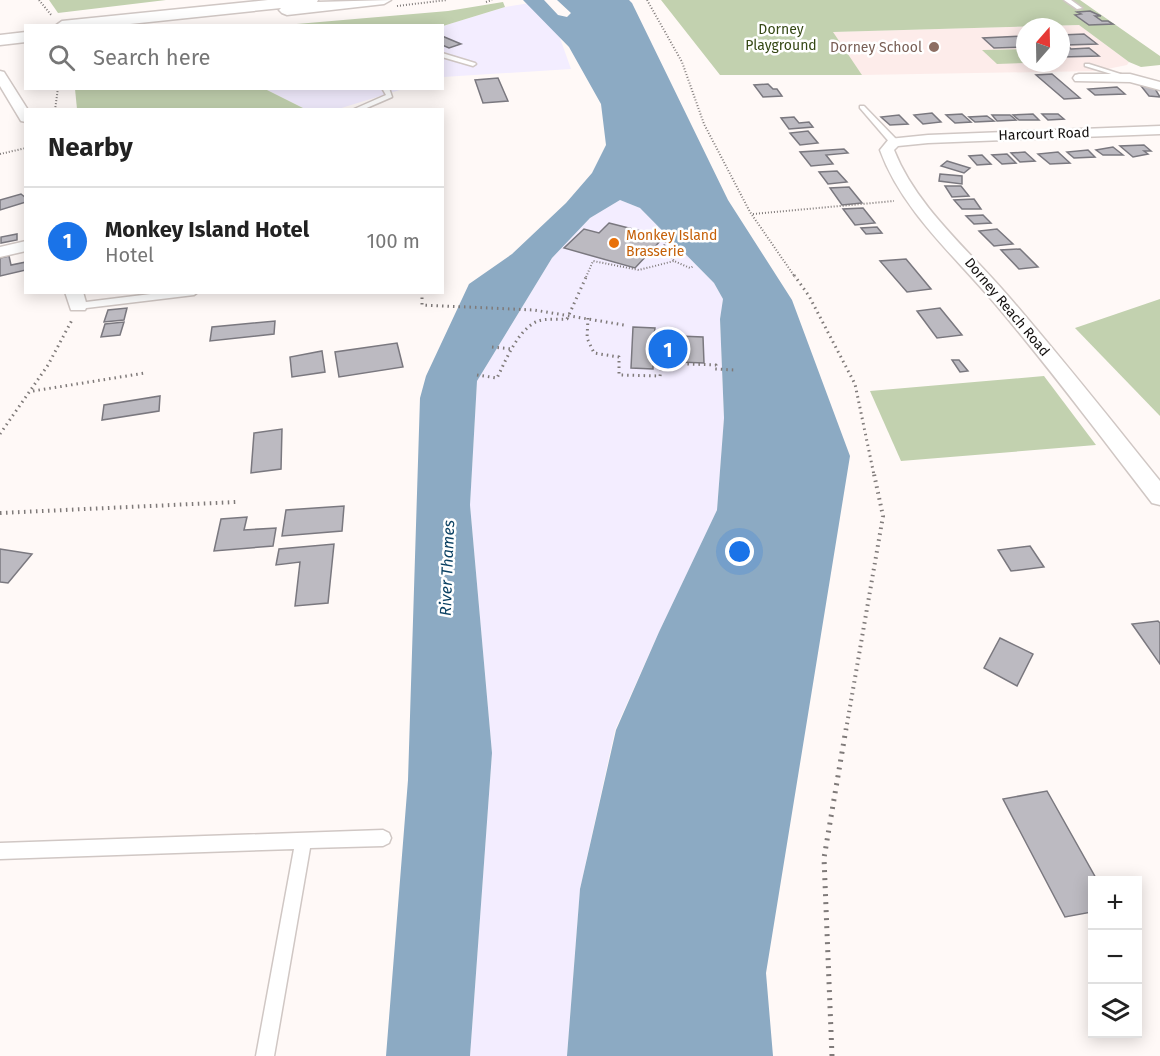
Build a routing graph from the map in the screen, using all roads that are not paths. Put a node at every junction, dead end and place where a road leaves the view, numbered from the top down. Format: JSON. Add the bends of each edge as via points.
{"nodes":[{"id":1,"x":310,"y":0,"type":"edge"},
{"id":2,"x":384,"y":0,"type":"edge"},
{"id":3,"x":1067,"y":0,"type":"edge"},
{"id":4,"x":1079,"y":8,"type":"dead end"},
{"id":5,"x":81,"y":24,"type":"edge"},
{"id":6,"x":158,"y":24,"type":"edge"},
{"id":7,"x":24,"y":29,"type":"edge"},
{"id":8,"x":0,"y":32,"type":"edge"},
{"id":9,"x":24,"y":38,"type":"edge"},
{"id":10,"x":0,"y":40,"type":"edge"},
{"id":11,"x":444,"y":56,"type":"edge"},
{"id":12,"x":473,"y":64,"type":"dead end"},
{"id":13,"x":1087,"y":65,"type":"dead end"},
{"id":14,"x":0,"y":75,"type":"edge"},
{"id":15,"x":1078,"y":78,"type":"dead end"},
{"id":16,"x":1130,"y":78,"type":"junction"},
{"id":17,"x":1160,"y":86,"type":"edge"},
{"id":18,"x":386,"y":90,"type":"edge"},
{"id":19,"x":862,"y":107,"type":"dead end"},
{"id":20,"x":360,"y":108,"type":"edge"},
{"id":21,"x":24,"y":115,"type":"edge"},
{"id":22,"x":1160,"y":130,"type":"edge"},
{"id":23,"x":894,"y":142,"type":"junction"},
{"id":24,"x":24,"y":246,"type":"edge"},
{"id":25,"x":0,"y":252,"type":"edge"},
{"id":26,"x":160,"y":294,"type":"edge"},
{"id":27,"x":76,"y":299,"type":"edge"},
{"id":28,"x":1160,"y":497,"type":"edge"},
{"id":29,"x":383,"y":838,"type":"dead end"},
{"id":30,"x":303,"y":843,"type":"junction"},
{"id":31,"x":0,"y":851,"type":"edge"},
{"id":32,"x":265,"y":1056,"type":"edge"}],
"edges":[{"from":1,"to":5,"type":"highway"},
{"from":2,"to":6,"type":"highway"},
{"from":3,"to":4,"type":"lane"},
{"from":7,"to":8,"type":"highway"},
{"from":9,"to":10,"type":"highway"},
{"from":11,"to":12,"type":"lane"},
{"from":13,"to":16,"type":"lane"},
{"from":14,"to":21,"type":"street"},
{"from":15,"to":16,"type":"street"},
{"from":16,"to":17,"type":"street"},
{"from":18,"to":20,"type":"lane","via":[[390,96]]},
{"from":19,"to":23,"type":"lane"},
{"from":22,"to":23,"type":"street","name":"Harcourt Road"},
{"from":23,"to":28,"type":"street","name":"Dorney Reach Road","via":[[887,150],[890,160],[915,200],[1004,302]]},
{"from":24,"to":25,"type":"street"},
{"from":26,"to":27,"type":"lane"},
{"from":29,"to":30,"type":"lane"},
{"from":30,"to":31,"type":"lane"},
{"from":30,"to":32,"type":"lane"}]}
